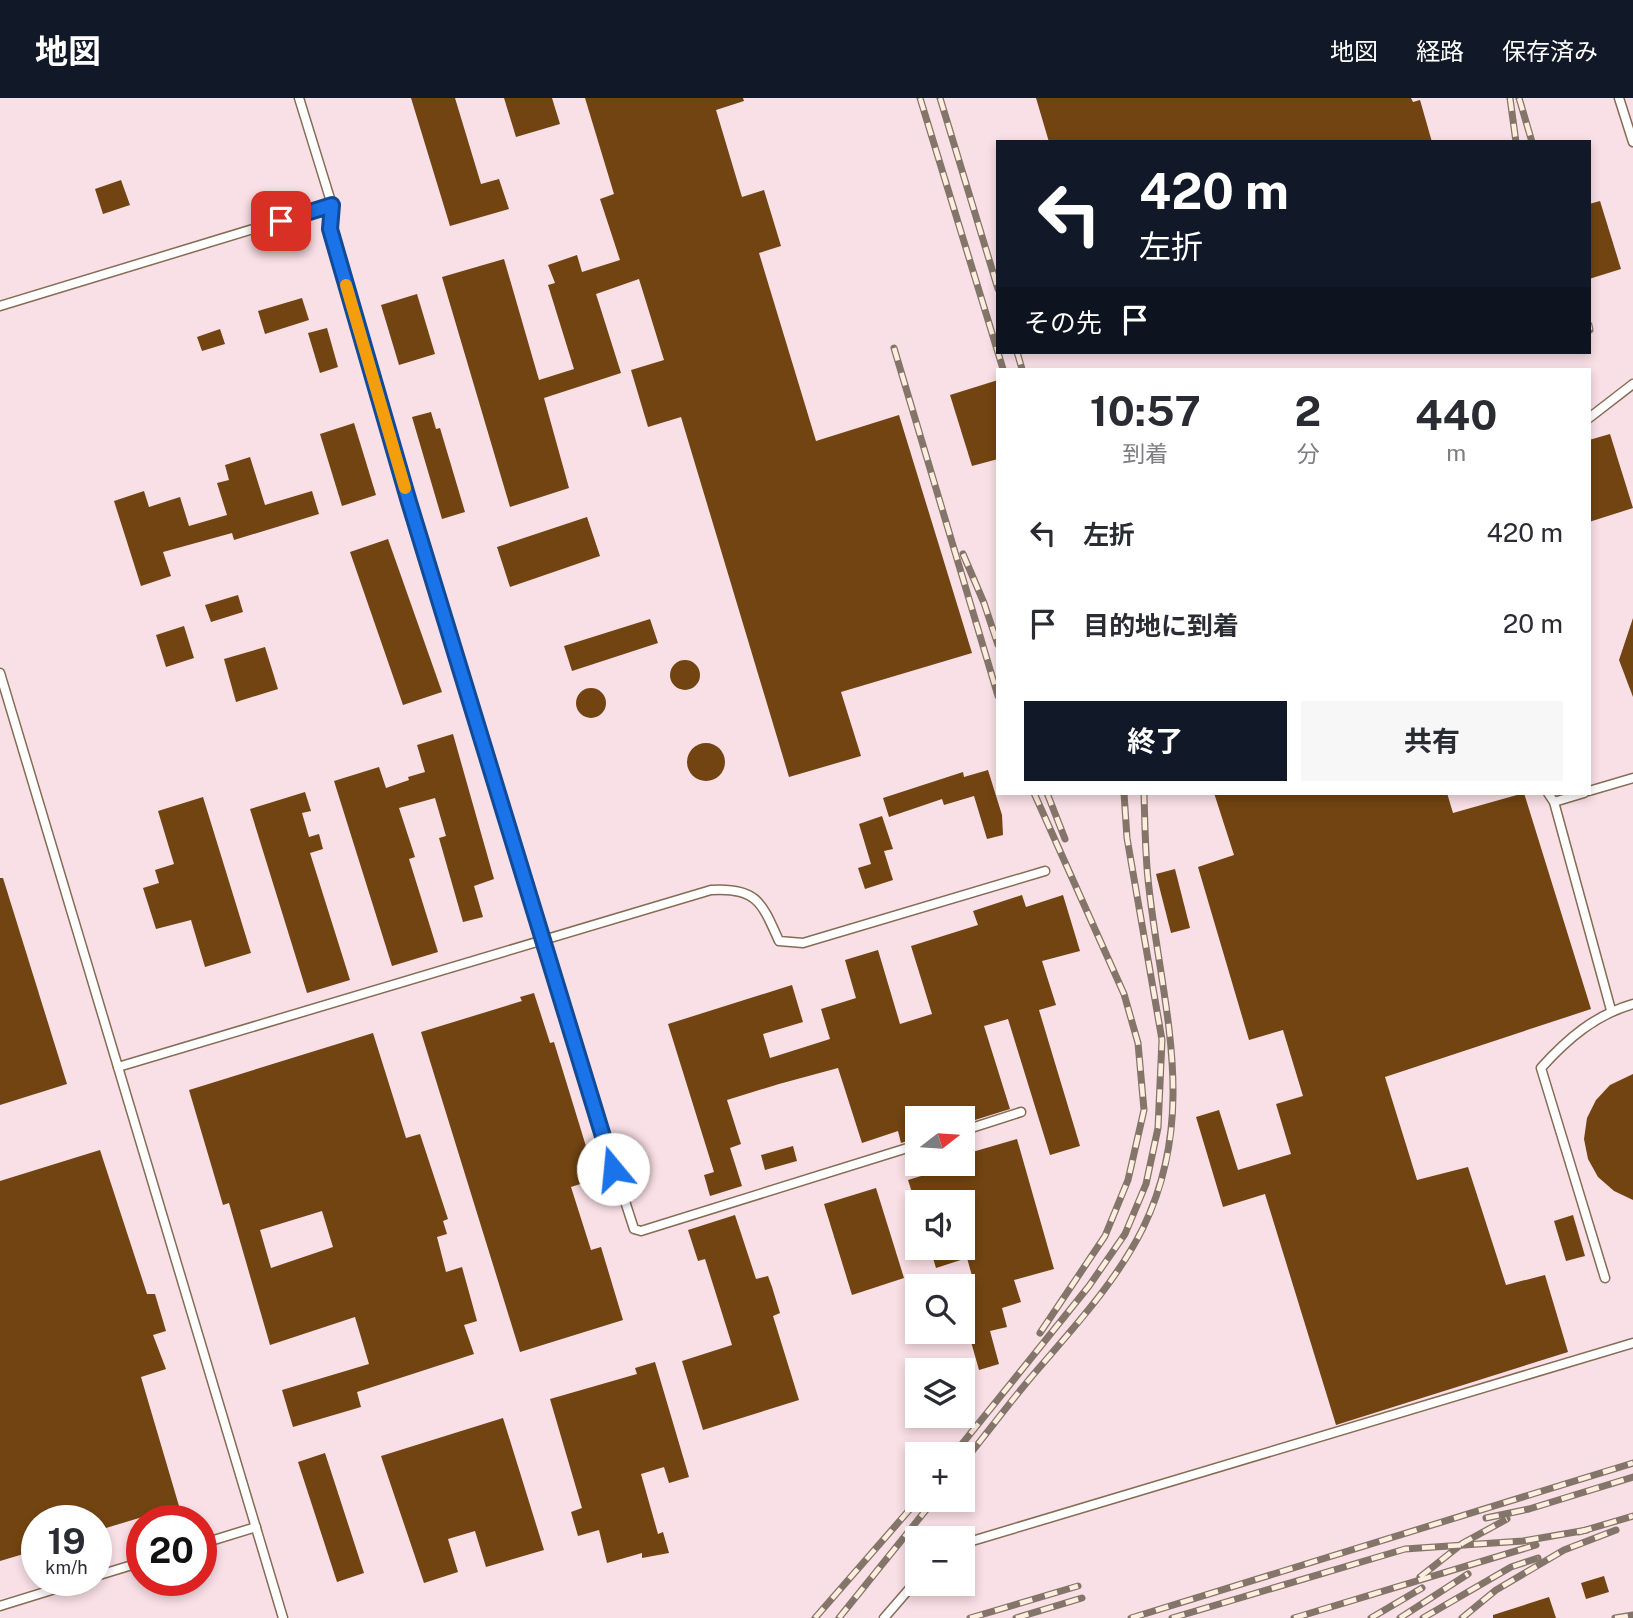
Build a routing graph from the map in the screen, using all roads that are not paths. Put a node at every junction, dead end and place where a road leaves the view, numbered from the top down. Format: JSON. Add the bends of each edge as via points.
{"nodes":[{"id":1,"x":299,"y":98,"type":"edge"},
{"id":2,"x":1619,"y":98,"type":"edge"},
{"id":3,"x":1633,"y":142,"type":"edge"},
{"id":4,"x":332,"y":205,"type":"junction"},
{"id":5,"x":0,"y":306,"type":"edge"},
{"id":6,"x":1633,"y":384,"type":"edge"},
{"id":7,"x":1591,"y":416,"type":"edge"},
{"id":8,"x":0,"y":673,"type":"edge"},
{"id":9,"x":1633,"y":778,"type":"edge"},
{"id":10,"x":1591,"y":790,"type":"edge"},
{"id":11,"x":1549,"y":795,"type":"edge"},
{"id":12,"x":1577,"y":795,"type":"edge"},
{"id":13,"x":1554,"y":802,"type":"junction"},
{"id":14,"x":1045,"y":871,"type":"dead end"},
{"id":15,"x":544,"y":939,"type":"junction"},
{"id":16,"x":1633,"y":1004,"type":"edge"},
{"id":17,"x":1611,"y":1010,"type":"junction"},
{"id":18,"x":118,"y":1067,"type":"junction"},
{"id":19,"x":1021,"y":1112,"type":"dead end"},
{"id":20,"x":975,"y":1127,"type":"edge"},
{"id":21,"x":905,"y":1149,"type":"edge"},
{"id":22,"x":1605,"y":1278,"type":"dead end"},
{"id":23,"x":1633,"y":1343,"type":"edge"},
{"id":24,"x":256,"y":1527,"type":"junction"},
{"id":25,"x":217,"y":1539,"type":"edge"},
{"id":26,"x":975,"y":1540,"type":"edge"},
{"id":27,"x":905,"y":1594,"type":"edge"},
{"id":28,"x":32,"y":1596,"type":"edge"},
{"id":29,"x":0,"y":1606,"type":"edge"},
{"id":30,"x":283,"y":1618,"type":"edge"},
{"id":31,"x":884,"y":1618,"type":"edge"}],
"edges":[{"from":1,"to":4,"type":"lane"},
{"from":2,"to":3,"type":"lane"},
{"from":4,"to":5,"type":"lane"},
{"from":4,"to":15,"type":"lane","via":[[330,229]]},
{"from":6,"to":7,"type":"lane"},
{"from":8,"to":18,"type":"lane"},
{"from":9,"to":10,"type":"lane"},
{"from":11,"to":13,"type":"lane"},
{"from":12,"to":13,"type":"lane"},
{"from":13,"to":17,"type":"lane"},
{"from":14,"to":15,"type":"lane","via":[[803,943],[779,941],[762,902],[737,888],[712,890]]},
{"from":15,"to":18,"type":"lane"},
{"from":15,"to":21,"type":"lane","via":[[634,1229],[641,1231]]},
{"from":16,"to":17,"type":"lane"},
{"from":17,"to":22,"type":"lane","via":[[1564,1042],[1541,1068]]},
{"from":18,"to":24,"type":"lane"},
{"from":19,"to":20,"type":"lane"},
{"from":23,"to":26,"type":"lane"},
{"from":24,"to":25,"type":"lane"},
{"from":24,"to":30,"type":"lane"},
{"from":27,"to":31,"type":"lane"},
{"from":28,"to":29,"type":"lane"}]}
